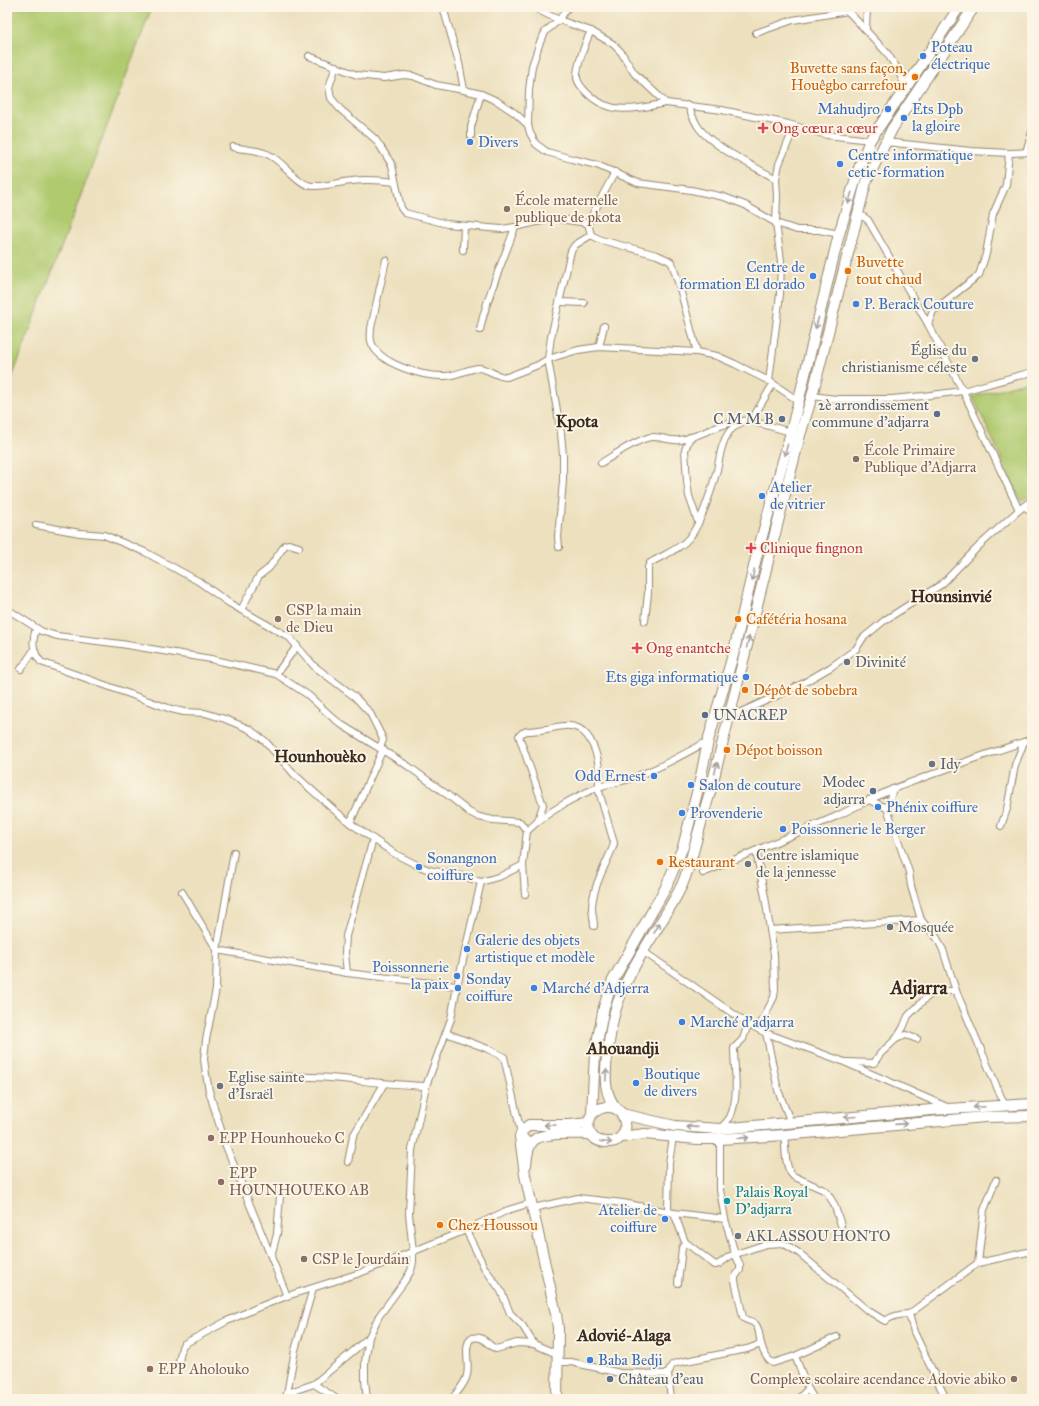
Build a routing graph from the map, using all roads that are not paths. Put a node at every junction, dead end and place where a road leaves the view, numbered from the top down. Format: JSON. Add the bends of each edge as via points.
{"nodes":[{"id":1,"x":443,"y":7,"type":"edge"},
{"id":2,"x":532,"y":7,"type":"edge"},
{"id":3,"x":568,"y":7,"type":"edge"},
{"id":4,"x":867,"y":7,"type":"edge"},
{"id":5,"x":958,"y":7,"type":"edge"},
{"id":6,"x":974,"y":7,"type":"edge"},
{"id":7,"x":846,"y":9,"type":"edge"},
{"id":8,"x":559,"y":20,"type":"junction"},
{"id":9,"x":866,"y":29,"type":"junction"},
{"id":10,"x":591,"y":30,"type":"junction"},
{"id":11,"x":756,"y":33,"type":"dead end"},
{"id":12,"x":309,"y":56,"type":"dead end"},
{"id":13,"x":336,"y":66,"type":"junction"},
{"id":14,"x":907,"y":86,"type":"junction"},
{"id":15,"x":464,"y":90,"type":"junction"},
{"id":16,"x":481,"y":94,"type":"junction"},
{"id":17,"x":666,"y":103,"type":"junction"},
{"id":18,"x":688,"y":105,"type":"junction"},
{"id":19,"x":528,"y":125,"type":"junction"},
{"id":20,"x":794,"y":126,"type":"junction"},
{"id":21,"x":1032,"y":132,"type":"edge"},
{"id":22,"x":471,"y":136,"type":"dead end"},
{"id":23,"x":870,"y":140,"type":"junction"},
{"id":24,"x":886,"y":142,"type":"junction"},
{"id":25,"x":233,"y":147,"type":"dead end"},
{"id":26,"x":1029,"y":152,"type":"edge"},
{"id":27,"x":1009,"y":153,"type":"junction"},
{"id":28,"x":615,"y":172,"type":"junction"},
{"id":29,"x":776,"y":179,"type":"junction"},
{"id":30,"x":395,"y":182,"type":"junction"},
{"id":31,"x":858,"y":214,"type":"junction"},
{"id":32,"x":588,"y":223,"type":"junction"},
{"id":33,"x":776,"y":223,"type":"junction"},
{"id":34,"x":464,"y":226,"type":"junction"},
{"id":35,"x":515,"y":227,"type":"junction"},
{"id":36,"x":839,"y":234,"type":"junction"},
{"id":37,"x":591,"y":235,"type":"junction"},
{"id":38,"x":463,"y":250,"type":"dead end"},
{"id":39,"x":386,"y":260,"type":"dead end"},
{"id":40,"x":560,"y":302,"type":"junction"},
{"id":41,"x":584,"y":304,"type":"dead end"},
{"id":42,"x":928,"y":324,"type":"junction"},
{"id":43,"x":604,"y":326,"type":"dead end"},
{"id":44,"x":480,"y":330,"type":"dead end"},
{"id":45,"x":599,"y":347,"type":"junction"},
{"id":46,"x":697,"y":352,"type":"junction"},
{"id":47,"x":548,"y":359,"type":"junction"},
{"id":48,"x":1032,"y":372,"type":"edge"},
{"id":49,"x":771,"y":382,"type":"junction"},
{"id":50,"x":963,"y":391,"type":"junction"},
{"id":51,"x":812,"y":396,"type":"junction"},
{"id":52,"x":797,"y":400,"type":"junction"},
{"id":53,"x":747,"y":421,"type":"junction"},
{"id":54,"x":791,"y":432,"type":"junction"},
{"id":55,"x":690,"y":437,"type":"junction"},
{"id":56,"x":601,"y":463,"type":"dead end"},
{"id":57,"x":1032,"y":500,"type":"edge"},
{"id":58,"x":1024,"y":506,"type":"junction"},
{"id":59,"x":1019,"y":510,"type":"junction"},
{"id":60,"x":1032,"y":512,"type":"edge"},
{"id":61,"x":698,"y":522,"type":"junction"},
{"id":62,"x":36,"y":525,"type":"dead end"},
{"id":63,"x":299,"y":547,"type":"dead end"},
{"id":64,"x":559,"y":547,"type":"dead end"},
{"id":65,"x":7,"y":609,"type":"edge"},
{"id":66,"x":241,"y":610,"type":"junction"},
{"id":67,"x":645,"y":621,"type":"dead end"},
{"id":68,"x":36,"y":628,"type":"junction"},
{"id":69,"x":297,"y":646,"type":"junction"},
{"id":70,"x":34,"y":650,"type":"junction"},
{"id":71,"x":21,"y":669,"type":"dead end"},
{"id":72,"x":276,"y":674,"type":"junction"},
{"id":73,"x":730,"y":712,"type":"junction"},
{"id":74,"x":1032,"y":739,"type":"edge"},
{"id":75,"x":708,"y":741,"type":"junction"},
{"id":76,"x":1024,"y":742,"type":"junction"},
{"id":77,"x":381,"y":748,"type":"junction"},
{"id":78,"x":598,"y":788,"type":"junction"},
{"id":79,"x":893,"y":790,"type":"junction"},
{"id":80,"x":869,"y":800,"type":"junction"},
{"id":81,"x":888,"y":808,"type":"junction"},
{"id":82,"x":538,"y":820,"type":"junction"},
{"id":83,"x":350,"y":823,"type":"junction"},
{"id":84,"x":1001,"y":826,"type":"dead end"},
{"id":85,"x":527,"y":831,"type":"junction"},
{"id":86,"x":374,"y":839,"type":"junction"},
{"id":87,"x":756,"y":851,"type":"junction"},
{"id":88,"x":234,"y":852,"type":"dead end"},
{"id":89,"x":523,"y":865,"type":"junction"},
{"id":90,"x":703,"y":873,"type":"dead end"},
{"id":91,"x":481,"y":882,"type":"junction"},
{"id":92,"x":182,"y":892,"type":"dead end"},
{"id":93,"x":525,"y":894,"type":"dead end"},
{"id":94,"x":921,"y":920,"type":"junction"},
{"id":95,"x":594,"y":926,"type":"dead end"},
{"id":96,"x":770,"y":930,"type":"junction"},
{"id":97,"x":217,"y":950,"type":"junction"},
{"id":98,"x":644,"y":952,"type":"junction"},
{"id":99,"x":347,"y":973,"type":"junction"},
{"id":100,"x":457,"y":986,"type":"junction"},
{"id":101,"x":956,"y":990,"type":"junction"},
{"id":102,"x":748,"y":1024,"type":"junction"},
{"id":103,"x":758,"y":1029,"type":"junction"},
{"id":104,"x":446,"y":1033,"type":"junction"},
{"id":105,"x":766,"y":1033,"type":"junction"},
{"id":106,"x":896,"y":1039,"type":"junction"},
{"id":107,"x":917,"y":1039,"type":"dead end"},
{"id":108,"x":842,"y":1061,"type":"junction"},
{"id":109,"x":270,"y":1077,"type":"dead end"},
{"id":110,"x":384,"y":1084,"type":"junction"},
{"id":111,"x":426,"y":1086,"type":"junction"},
{"id":112,"x":1032,"y":1104,"type":"edge"},
{"id":113,"x":1004,"y":1106,"type":"junction"},
{"id":114,"x":950,"y":1108,"type":"junction"},
{"id":115,"x":620,"y":1112,"type":"junction"},
{"id":116,"x":1032,"y":1116,"type":"edge"},
{"id":117,"x":590,"y":1118,"type":"junction"},
{"id":118,"x":791,"y":1123,"type":"junction"},
{"id":119,"x":522,"y":1133,"type":"junction"},
{"id":120,"x":591,"y":1134,"type":"junction"},
{"id":121,"x":720,"y":1134,"type":"junction"},
{"id":122,"x":784,"y":1135,"type":"junction"},
{"id":123,"x":621,"y":1137,"type":"junction"},
{"id":124,"x":673,"y":1137,"type":"junction"},
{"id":125,"x":531,"y":1144,"type":"junction"},
{"id":126,"x":348,"y":1162,"type":"dead end"},
{"id":127,"x":525,"y":1175,"type":"junction"},
{"id":128,"x":996,"y":1180,"type":"dead end"},
{"id":129,"x":280,"y":1196,"type":"dead end"},
{"id":130,"x":532,"y":1206,"type":"junction"},
{"id":131,"x":671,"y":1212,"type":"junction"},
{"id":132,"x":725,"y":1219,"type":"junction"},
{"id":133,"x":841,"y":1225,"type":"dead end"},
{"id":134,"x":466,"y":1230,"type":"junction"},
{"id":135,"x":685,"y":1242,"type":"junction"},
{"id":136,"x":1032,"y":1251,"type":"edge"},
{"id":137,"x":413,"y":1252,"type":"junction"},
{"id":138,"x":735,"y":1254,"type":"junction"},
{"id":139,"x":271,"y":1256,"type":"junction"},
{"id":140,"x":978,"y":1263,"type":"junction"},
{"id":141,"x":678,"y":1283,"type":"dead end"},
{"id":142,"x":313,"y":1288,"type":"junction"},
{"id":143,"x":287,"y":1296,"type":"junction"},
{"id":144,"x":909,"y":1314,"type":"junction"},
{"id":145,"x":369,"y":1337,"type":"junction"},
{"id":146,"x":837,"y":1337,"type":"dead end"},
{"id":147,"x":534,"y":1344,"type":"junction"},
{"id":148,"x":761,"y":1344,"type":"junction"},
{"id":149,"x":795,"y":1356,"type":"junction"},
{"id":150,"x":557,"y":1358,"type":"junction"},
{"id":151,"x":178,"y":1366,"type":"dead end"},
{"id":152,"x":668,"y":1374,"type":"junction"},
{"id":153,"x":314,"y":1384,"type":"junction"},
{"id":154,"x":808,"y":1389,"type":"junction"},
{"id":155,"x":286,"y":1396,"type":"edge"},
{"id":156,"x":337,"y":1399,"type":"edge"},
{"id":157,"x":368,"y":1399,"type":"edge"},
{"id":158,"x":452,"y":1399,"type":"edge"},
{"id":159,"x":557,"y":1399,"type":"edge"},
{"id":160,"x":671,"y":1399,"type":"edge"},
{"id":161,"x":798,"y":1399,"type":"edge"},
{"id":162,"x":814,"y":1399,"type":"edge"},
{"id":163,"x":946,"y":1399,"type":"edge"}],
"edges":[{"from":1,"to":15,"type":"street"},
{"from":2,"to":8,"type":"street"},
{"from":3,"to":8,"type":"street"},
{"from":4,"to":9,"type":"street"},
{"from":5,"to":14,"type":"main road"},
{"from":6,"to":24,"type":"main road"},
{"from":7,"to":9,"type":"street"},
{"from":7,"to":11,"type":"street","via":[[793,20]]},
{"from":8,"to":10,"type":"street"},
{"from":8,"to":19,"type":"street","via":[[546,31],[534,58],[530,77]]},
{"from":9,"to":14,"type":"street","via":[[887,53]]},
{"from":10,"to":17,"type":"street","via":[[613,44],[634,73]]},
{"from":10,"to":17,"type":"street","via":[[577,79],[588,94],[607,107],[618,109]]},
{"from":12,"to":13,"type":"street"},
{"from":13,"to":15,"type":"street","via":[[357,75],[384,78],[413,76],[436,85]]},
{"from":13,"to":30,"type":"street","via":[[329,87],[331,98],[340,110],[375,139],[392,165]]},
{"from":14,"to":23,"type":"main road"},
{"from":15,"to":16,"type":"street"},
{"from":16,"to":19,"type":"street","via":[[497,101]]},
{"from":16,"to":22,"type":"street","via":[[471,127]]},
{"from":17,"to":18,"type":"street"},
{"from":18,"to":20,"type":"street"},
{"from":18,"to":29,"type":"street","via":[[699,128],[705,134],[722,148]]},
{"from":19,"to":28,"type":"street","via":[[536,144],[548,152]]},
{"from":20,"to":23,"type":"street","via":[[827,135]]},
{"from":20,"to":29,"type":"street"},
{"from":21,"to":26,"type":"street"},
{"from":23,"to":36,"type":"main road","one_way":true},
{"from":24,"to":27,"type":"street","via":[[950,150]]},
{"from":24,"to":31,"type":"main road","via":[[866,182]]},
{"from":25,"to":30,"type":"street","via":[[271,155],[302,183],[312,186],[374,179]]},
{"from":26,"to":27,"type":"street"},
{"from":27,"to":42,"type":"street","via":[[1006,185],[993,214],[986,254],[979,275],[933,311]]},
{"from":28,"to":32,"type":"street"},
{"from":28,"to":33,"type":"street","via":[[638,183],[724,197],[745,205]]},
{"from":29,"to":33,"type":"street"},
{"from":30,"to":34,"type":"street","via":[[401,208],[405,213]]},
{"from":31,"to":42,"type":"street","via":[[868,220]]},
{"from":31,"to":51,"type":"main road"},
{"from":32,"to":35,"type":"street","via":[[550,219]]},
{"from":32,"to":37,"type":"street"},
{"from":33,"to":36,"type":"street","via":[[797,230],[819,230]]},
{"from":33,"to":49,"type":"street","via":[[781,261],[780,294]]},
{"from":34,"to":35,"type":"street","via":[[502,229]]},
{"from":34,"to":38,"type":"street"},
{"from":35,"to":44,"type":"street","via":[[486,305]]},
{"from":36,"to":52,"type":"main road","one_way":true},
{"from":37,"to":40,"type":"street","via":[[575,245],[571,251]]},
{"from":37,"to":46,"type":"street","via":[[657,255],[672,263]]},
{"from":39,"to":47,"type":"street","via":[[371,328],[371,340],[376,351],[389,360],[405,369],[446,377],[478,368],[507,377]]},
{"from":40,"to":41,"type":"street"},
{"from":40,"to":47,"type":"street"},
{"from":42,"to":50,"type":"street"},
{"from":43,"to":45,"type":"street"},
{"from":45,"to":46,"type":"street"},
{"from":45,"to":47,"type":"street"},
{"from":46,"to":49,"type":"street","via":[[717,356]]},
{"from":47,"to":64,"type":"street","via":[[563,456]]},
{"from":48,"to":50,"type":"street"},
{"from":49,"to":52,"type":"street"},
{"from":49,"to":53,"type":"street"},
{"from":50,"to":51,"type":"street","via":[[892,399],[836,399]]},
{"from":50,"to":59,"type":"street"},
{"from":73,"to":51,"type":"main road","one_way":true,"via":[[768,557]]},
{"from":52,"to":54,"type":"main road"},
{"from":53,"to":54,"type":"street"},
{"from":53,"to":55,"type":"street","via":[[712,428]]},
{"from":53,"to":61,"type":"street","via":[[735,426],[726,438]]},
{"from":54,"to":75,"type":"main road","one_way":true,"via":[[756,558],[734,655]]},
{"from":55,"to":56,"type":"street","via":[[674,440],[646,438]]},
{"from":55,"to":61,"type":"street","via":[[685,450],[687,481]]},
{"from":57,"to":58,"type":"street"},
{"from":58,"to":59,"type":"street"},
{"from":58,"to":60,"type":"street"},
{"from":59,"to":73,"type":"street","via":[[942,584],[885,620],[863,638],[856,649],[831,667],[740,713]]},
{"from":61,"to":67,"type":"street","via":[[688,540],[680,547],[650,563]]},
{"from":62,"to":66,"type":"street","via":[[104,536],[124,543],[198,581]]},
{"from":63,"to":66,"type":"street","via":[[285,544],[269,568],[259,576]]},
{"from":65,"to":68,"type":"street"},
{"from":66,"to":69,"type":"street","via":[[289,637]]},
{"from":68,"to":70,"type":"street","via":[[32,644]]},
{"from":68,"to":72,"type":"street","via":[[57,636],[211,659]]},
{"from":69,"to":72,"type":"street"},
{"from":69,"to":77,"type":"street","via":[[314,666],[356,697],[370,713],[383,740]]},
{"from":70,"to":71,"type":"street"},
{"from":70,"to":83,"type":"street","via":[[41,662],[144,700],[176,711],[225,719],[249,729],[265,741],[303,783]]},
{"from":72,"to":77,"type":"street","via":[[308,695],[342,725]]},
{"from":98,"to":73,"type":"main road","one_way":true,"via":[[676,896],[692,861]]},
{"from":74,"to":76,"type":"street"},
{"from":75,"to":78,"type":"street","via":[[640,776]]},
{"from":75,"to":117,"type":"main road","via":[[683,847],[665,889],[612,982],[595,1053]]},
{"from":76,"to":79,"type":"street"},
{"from":76,"to":84,"type":"street","via":[[1015,765],[1009,801]]},
{"from":77,"to":83,"type":"street"},
{"from":77,"to":85,"type":"street","via":[[469,812],[493,820],[520,822]]},
{"from":78,"to":82,"type":"street"},
{"from":78,"to":82,"type":"street","via":[[601,779],[597,755],[588,738],[578,727],[565,726],[522,732],[519,739],[543,805]]},
{"from":78,"to":95,"type":"street","via":[[614,843],[600,873],[593,901]]},
{"from":79,"to":80,"type":"street"},
{"from":79,"to":81,"type":"street"},
{"from":80,"to":81,"type":"street"},
{"from":80,"to":87,"type":"street"},
{"from":81,"to":94,"type":"street","via":[[909,872]]},
{"from":82,"to":85,"type":"street"},
{"from":83,"to":86,"type":"street"},
{"from":85,"to":89,"type":"street"},
{"from":86,"to":91,"type":"street","via":[[395,854],[419,866]]},
{"from":86,"to":99,"type":"street","via":[[346,936]]},
{"from":87,"to":90,"type":"street"},
{"from":87,"to":96,"type":"street"},
{"from":88,"to":97,"type":"street"},
{"from":89,"to":91,"type":"street"},
{"from":89,"to":93,"type":"street"},
{"from":91,"to":100,"type":"street"},
{"from":92,"to":97,"type":"street"},
{"from":94,"to":96,"type":"street"},
{"from":94,"to":101,"type":"street","via":[[937,938]]},
{"from":96,"to":103,"type":"street","via":[[774,955],[775,993]]},
{"from":97,"to":99,"type":"street"},
{"from":97,"to":139,"type":"street","via":[[216,989],[204,1059],[209,1091],[226,1146]]},
{"from":98,"to":102,"type":"street"},
{"from":115,"to":98,"type":"main road","one_way":true,"via":[[611,1103],[607,1087],[610,1038],[620,997],[628,977]]},
{"from":99,"to":100,"type":"street"},
{"from":100,"to":104,"type":"street"},
{"from":101,"to":106,"type":"street","via":[[935,991],[925,999],[908,1016]]},
{"from":101,"to":113,"type":"street"},
{"from":102,"to":103,"type":"street"},
{"from":102,"to":121,"type":"street","via":[[743,1039],[734,1048],[736,1095],[734,1107]]},
{"from":103,"to":105,"type":"street"},
{"from":104,"to":111,"type":"street"},
{"from":104,"to":119,"type":"street","via":[[504,1056]]},
{"from":105,"to":108,"type":"street"},
{"from":105,"to":118,"type":"street","via":[[778,1090]]},
{"from":106,"to":107,"type":"street","via":[[906,1035]]},
{"from":106,"to":108,"type":"street","via":[[874,1063]]},
{"from":108,"to":114,"type":"street"},
{"from":109,"to":110,"type":"street","via":[[315,1076]]},
{"from":110,"to":111,"type":"street"},
{"from":110,"to":126,"type":"street","via":[[353,1136]]},
{"from":111,"to":137,"type":"street","via":[[412,1150],[409,1214]]},
{"from":112,"to":113,"type":"main road"},
{"from":113,"to":114,"type":"main road","one_way":true},
{"from":114,"to":118,"type":"main road","one_way":true},
{"from":115,"to":117,"type":"main road","via":[[604,1106],[597,1109]]},
{"from":121,"to":115,"type":"main road","one_way":true},
{"from":115,"to":123,"type":"main road","via":[[625,1126]]},
{"from":122,"to":116,"type":"main road","one_way":true,"via":[[985,1117]]},
{"from":117,"to":119,"type":"main road","one_way":true,"via":[[570,1125],[529,1125]]},
{"from":117,"to":120,"type":"main road"},
{"from":118,"to":121,"type":"main road"},
{"from":119,"to":125,"type":"street"},
{"from":119,"to":127,"type":"main road","via":[[520,1137]]},
{"from":120,"to":123,"type":"main road","one_way":true,"via":[[605,1143],[614,1142]]},
{"from":120,"to":125,"type":"main road","via":[[545,1135]]},
{"from":121,"to":122,"type":"main road","one_way":true},
{"from":121,"to":124,"type":"main road","via":[[697,1139]]},
{"from":121,"to":132,"type":"street","via":[[720,1190]]},
{"from":122,"to":133,"type":"street","via":[[790,1173],[826,1191],[834,1204]]},
{"from":123,"to":124,"type":"main road","via":[[645,1134]]},
{"from":124,"to":131,"type":"street","via":[[669,1163]]},
{"from":125,"to":127,"type":"main road"},
{"from":127,"to":130,"type":"main road"},
{"from":128,"to":140,"type":"street","via":[[984,1210]]},
{"from":129,"to":139,"type":"street","via":[[277,1234]]},
{"from":130,"to":131,"type":"street","via":[[578,1198]]},
{"from":130,"to":134,"type":"street","via":[[508,1210]]},
{"from":130,"to":150,"type":"main road","via":[[556,1314]]},
{"from":131,"to":132,"type":"street"},
{"from":131,"to":135,"type":"street"},
{"from":132,"to":138,"type":"street"},
{"from":134,"to":137,"type":"street"},
{"from":134,"to":147,"type":"street","via":[[484,1267],[501,1290],[510,1313],[522,1325]]},
{"from":135,"to":138,"type":"street","via":[[715,1265]]},
{"from":135,"to":141,"type":"street"},
{"from":136,"to":140,"type":"street"},
{"from":137,"to":142,"type":"street"},
{"from":137,"to":145,"type":"street","via":[[410,1271],[379,1316]]},
{"from":138,"to":144,"type":"street","via":[[766,1244],[783,1243],[799,1253],[867,1310],[885,1321],[895,1315]]},
{"from":138,"to":148,"type":"street","via":[[740,1265],[735,1281],[743,1317],[757,1326]]},
{"from":139,"to":143,"type":"street"},
{"from":140,"to":144,"type":"street"},
{"from":142,"to":143,"type":"street"},
{"from":142,"to":155,"type":"street","via":[[295,1350]]},
{"from":143,"to":151,"type":"street","via":[[242,1314],[184,1344]]},
{"from":144,"to":163,"type":"street","via":[[914,1332]]},
{"from":145,"to":153,"type":"street"},
{"from":145,"to":157,"type":"street","via":[[364,1362]]},
{"from":146,"to":149,"type":"street"},
{"from":147,"to":150,"type":"street"},
{"from":147,"to":158,"type":"street","via":[[517,1343],[496,1349],[483,1338],[471,1338],[467,1346],[467,1375]]},
{"from":148,"to":149,"type":"street","via":[[768,1360],[773,1363]]},
{"from":148,"to":152,"type":"street","via":[[676,1363],[672,1365]]},
{"from":149,"to":154,"type":"street"},
{"from":150,"to":152,"type":"street","via":[[620,1373]]},
{"from":150,"to":159,"type":"main road"},
{"from":152,"to":160,"type":"street"},
{"from":153,"to":155,"type":"street"},
{"from":153,"to":156,"type":"street"},
{"from":154,"to":161,"type":"street"},
{"from":154,"to":162,"type":"street"}]}
